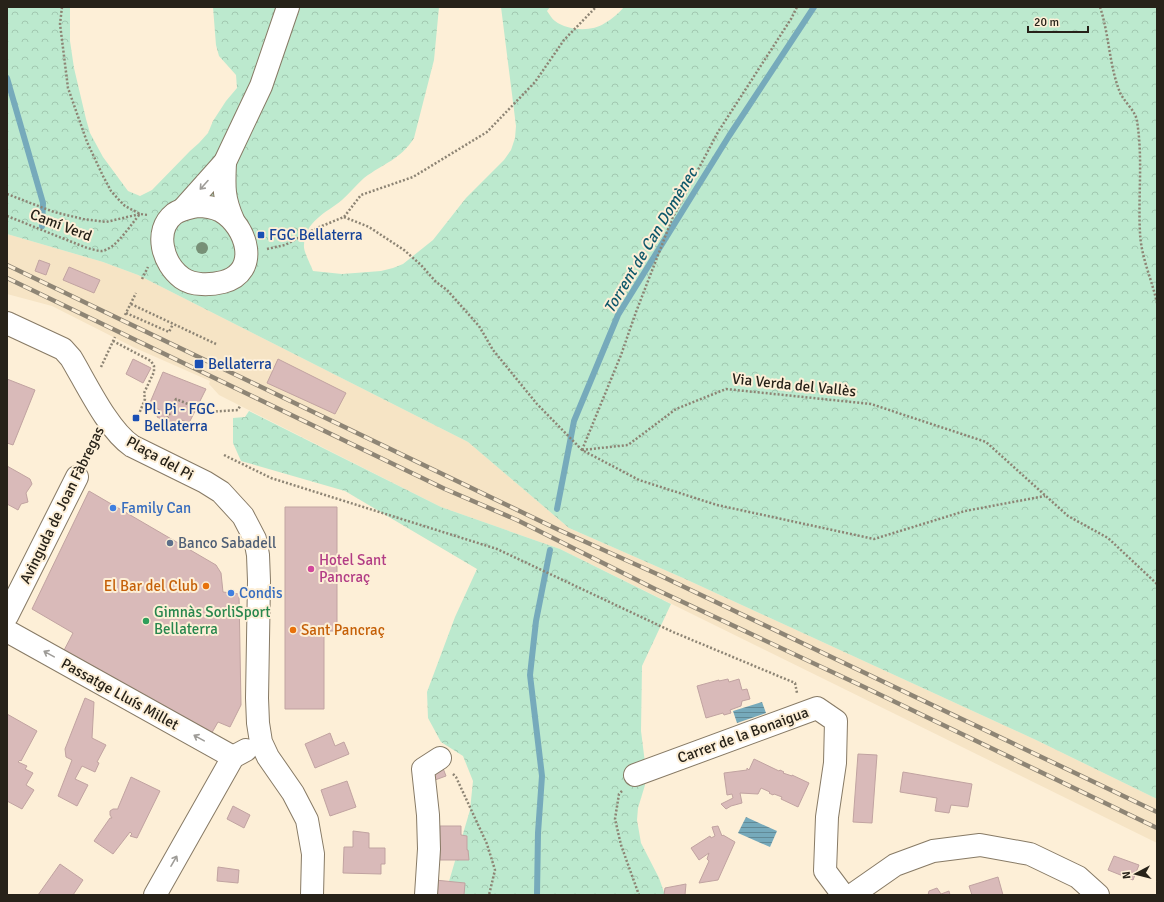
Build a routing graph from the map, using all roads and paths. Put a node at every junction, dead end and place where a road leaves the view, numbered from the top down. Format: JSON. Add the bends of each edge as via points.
{"nodes":[{"id":1,"x":62,"y":7,"type":"edge"},
{"id":2,"x":288,"y":7,"type":"edge"},
{"id":3,"x":596,"y":7,"type":"edge"},
{"id":4,"x":797,"y":7,"type":"edge"},
{"id":5,"x":1100,"y":7,"type":"edge"},
{"id":6,"x":225,"y":162,"type":"junction"},
{"id":7,"x":7,"y":194,"type":"edge"},
{"id":8,"x":183,"y":209,"type":"junction"},
{"id":9,"x":140,"y":214,"type":"junction"},
{"id":10,"x":7,"y":216,"type":"edge"},
{"id":11,"x":344,"y":217,"type":"junction"},
{"id":12,"x":233,"y":220,"type":"junction"},
{"id":13,"x":266,"y":249,"type":"dead end"},
{"id":14,"x":149,"y":267,"type":"dead end"},
{"id":15,"x":142,"y":279,"type":"dead end"},
{"id":16,"x":136,"y":293,"type":"dead end"},
{"id":17,"x":1157,"y":303,"type":"edge"},
{"id":18,"x":131,"y":304,"type":"junction"},
{"id":19,"x":7,"y":323,"type":"edge"},
{"id":20,"x":174,"y":324,"type":"junction"},
{"id":21,"x":115,"y":337,"type":"dead end"},
{"id":22,"x":113,"y":341,"type":"junction"},
{"id":23,"x":216,"y":344,"type":"dead end"},
{"id":24,"x":101,"y":367,"type":"dead end"},
{"id":25,"x":240,"y":406,"type":"dead end"},
{"id":26,"x":139,"y":414,"type":"dead end"},
{"id":27,"x":105,"y":415,"type":"junction"},
{"id":28,"x":164,"y":426,"type":"dead end"},
{"id":29,"x":582,"y":450,"type":"junction"},
{"id":30,"x":224,"y":455,"type":"dead end"},
{"id":31,"x":77,"y":477,"type":"joint"},
{"id":32,"x":1045,"y":496,"type":"junction"},
{"id":33,"x":1157,"y":584,"type":"edge"},
{"id":34,"x":7,"y":616,"type":"edge"},
{"id":35,"x":7,"y":631,"type":"edge"},
{"id":36,"x":802,"y":713,"type":"junction"},
{"id":37,"x":261,"y":742,"type":"junction"},
{"id":38,"x":233,"y":757,"type":"junction"},
{"id":39,"x":440,"y":758,"type":"joint"},
{"id":40,"x":635,"y":775,"type":"joint"},
{"id":41,"x":155,"y":895,"type":"edge"},
{"id":42,"x":312,"y":895,"type":"edge"},
{"id":43,"x":426,"y":895,"type":"edge"},
{"id":44,"x":489,"y":895,"type":"edge"},
{"id":45,"x":639,"y":895,"type":"edge"},
{"id":46,"x":844,"y":895,"type":"edge"},
{"id":47,"x":852,"y":895,"type":"edge"},
{"id":48,"x":1098,"y":895,"type":"edge"}],
"edges":[{"from":1,"to":9,"type":"path","via":[[60,24],[68,88],[87,142],[111,191],[125,206]]},
{"from":2,"to":6,"type":"street","via":[[261,86]]},
{"from":3,"to":11,"type":"path","via":[[564,40],[535,82],[487,132],[413,177],[361,195]]},
{"from":4,"to":29,"type":"path","via":[[718,132],[672,219],[622,355]]},
{"from":5,"to":17,"type":"path","via":[[1119,91],[1137,118],[1140,233],[1143,255]]},
{"from":6,"to":8,"type":"street","one_way":true},
{"from":6,"to":12,"type":"street","via":[[226,206]]},
{"from":7,"to":9,"type":"path","via":[[54,212],[83,219],[106,222]]},
{"from":8,"to":12,"type":"street","via":[[208,206]]},
{"from":8,"to":12,"type":"street","via":[[173,215],[164,228],[162,243],[165,256],[172,268],[183,279],[196,283],[224,282],[235,277],[243,268],[247,254],[244,239]]},
{"from":9,"to":10,"type":"path","name":"Camí Verd","via":[[112,248],[104,251],[87,248]]},
{"from":11,"to":13,"type":"path","via":[[284,245]]},
{"from":11,"to":29,"type":"path","via":[[369,227],[422,265],[479,326],[493,350],[537,404]]},
{"from":14,"to":15,"type":"path"},
{"from":16,"to":18,"type":"path"},
{"from":18,"to":20,"type":"path"},
{"from":18,"to":20,"type":"path","via":[[125,314],[169,332]]},
{"from":19,"to":27,"type":"street","name":"Plaça del Pi","via":[[63,349]]},
{"from":20,"to":23,"type":"path"},
{"from":21,"to":22,"type":"path"},
{"from":22,"to":24,"type":"path"},
{"from":22,"to":26,"type":"path","via":[[151,361],[154,366]]},
{"from":25,"to":28,"type":"path","via":[[238,410],[207,412],[176,399]]},
{"from":27,"to":31,"type":"path","name":"Avinguda de Joan Fàbregas"},
{"from":27,"to":37,"type":"street","name":"Plaça del Pi","via":[[124,441],[221,492],[244,516],[249,525],[255,539],[260,581],[257,698]]},
{"from":29,"to":32,"type":"path","via":[[638,480],[717,505],[874,538],[965,511]]},
{"from":29,"to":32,"type":"path","name":"Via Verda del Vallès","via":[[628,445],[676,409],[726,389],[871,404],[986,442]]},
{"from":30,"to":36,"type":"path","via":[[271,478],[497,549],[673,632],[795,683]]},
{"from":31,"to":34,"type":"street","name":"Avinguda de Joan Fàbregas"},
{"from":32,"to":33,"type":"path","name":"Via Verda del Vallès","via":[[1068,516],[1108,538]]},
{"from":38,"to":35,"type":"street","name":"Passatge Lluís Millet","one_way":true},
{"from":36,"to":40,"type":"street","name":"Carrer de la Bonaigua"},
{"from":36,"to":46,"type":"street","name":"Carrer de la Bonaigua","via":[[817,708],[836,721],[835,763],[826,817],[825,871]]},
{"from":37,"to":38,"type":"street"},
{"from":37,"to":42,"type":"street","name":"Plaça del Pi","via":[[307,820],[313,854]]},
{"from":41,"to":38,"type":"street","one_way":true},
{"from":39,"to":43,"type":"street","via":[[424,769],[429,842]]},
{"from":39,"to":44,"type":"path","via":[[456,777],[487,844],[495,870]]},
{"from":40,"to":45,"type":"path","via":[[619,794],[615,819],[621,845]]},
{"from":47,"to":48,"type":"street","via":[[895,865],[933,851],[980,845],[1030,854],[1078,876]]}]}
